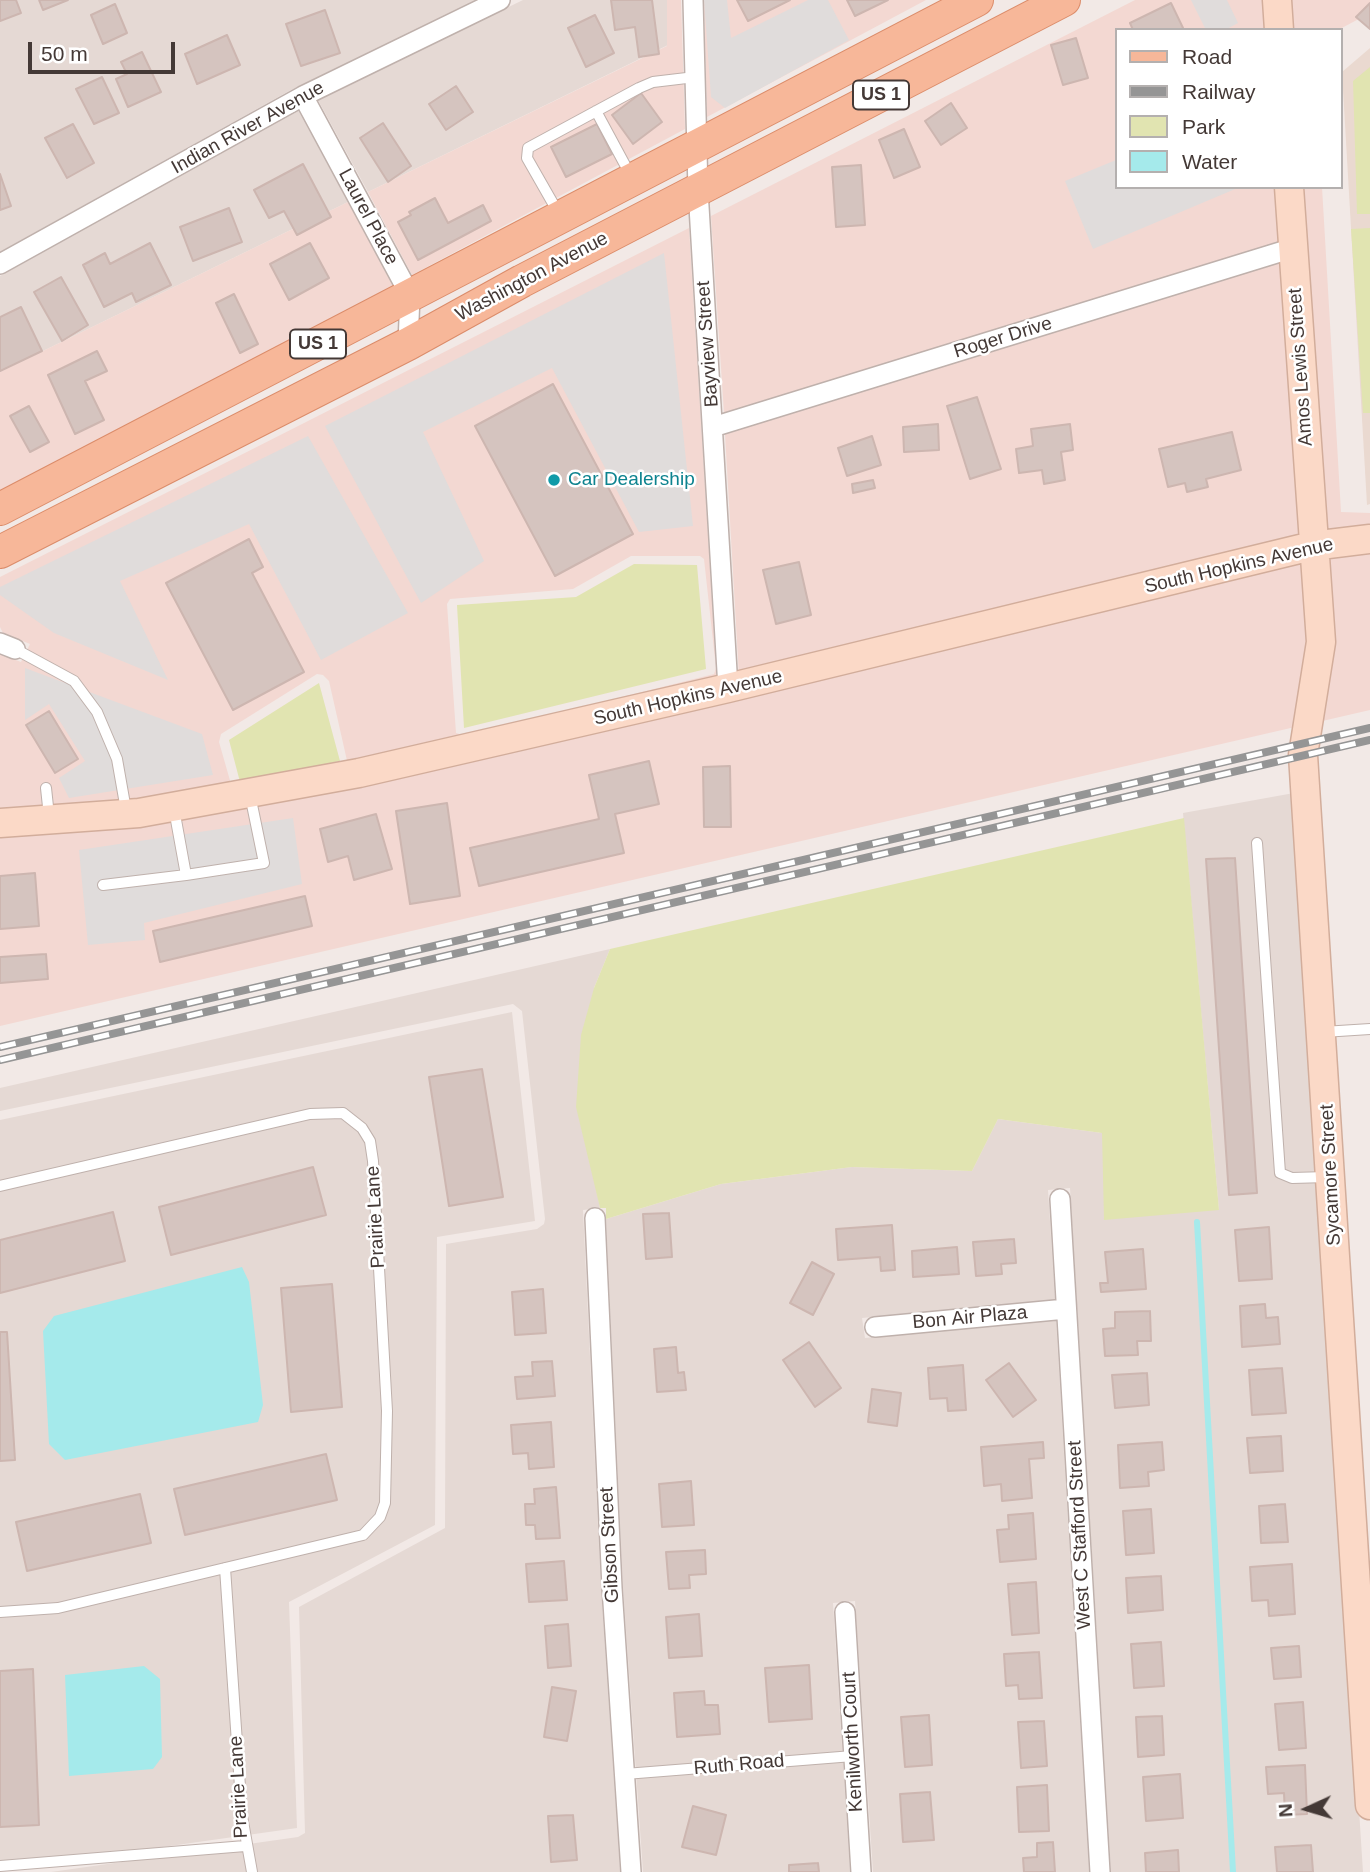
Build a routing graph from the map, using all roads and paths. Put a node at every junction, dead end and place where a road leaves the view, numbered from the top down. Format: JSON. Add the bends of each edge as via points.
{"nodes":[{"id":1,"x":500,"y":0,"type":"edge"},
{"id":2,"x":692,"y":0,"type":"edge"},
{"id":3,"x":1064,"y":0,"type":"edge"},
{"id":4,"x":1277,"y":0,"type":"edge"},
{"id":5,"x":974,"y":2,"type":"edge"},
{"id":6,"x":1279,"y":28,"type":"edge"},
{"id":7,"x":988,"y":39,"type":"junction"},
{"id":8,"x":695,"y":77,"type":"junction"},
{"id":9,"x":303,"y":96,"type":"junction"},
{"id":10,"x":596,"y":111,"type":"junction"},
{"id":11,"x":697,"y":146,"type":"junction"},
{"id":12,"x":633,"y":179,"type":"junction"},
{"id":13,"x":1289,"y":189,"type":"edge"},
{"id":14,"x":698,"y":190,"type":"junction"},
{"id":15,"x":561,"y":217,"type":"junction"},
{"id":16,"x":1293,"y":248,"type":"junction"},
{"id":17,"x":0,"y":264,"type":"edge"},
{"id":18,"x":410,"y":295,"type":"junction"},
{"id":19,"x":408,"y":344,"type":"junction"},
{"id":20,"x":713,"y":427,"type":"junction"},
{"id":21,"x":90,"y":462,"type":"junction"},
{"id":22,"x":109,"y":496,"type":"junction"},
{"id":23,"x":0,"y":509,"type":"edge"},
{"id":24,"x":1370,"y":539,"type":"edge"},
{"id":25,"x":1312,"y":546,"type":"junction"},
{"id":26,"x":0,"y":552,"type":"edge"},
{"id":27,"x":8,"y":646,"type":"edge"},
{"id":28,"x":729,"y":688,"type":"junction"},
{"id":29,"x":46,"y":788,"type":"dead end"},
{"id":30,"x":250,"y":794,"type":"junction"},
{"id":31,"x":174,"y":808,"type":"junction"},
{"id":32,"x":127,"y":814,"type":"junction"},
{"id":33,"x":50,"y":820,"type":"junction"},
{"id":34,"x":0,"y":823,"type":"edge"},
{"id":35,"x":1257,"y":844,"type":"dead end"},
{"id":36,"x":186,"y":876,"type":"junction"},
{"id":37,"x":103,"y":885,"type":"dead end"},
{"id":38,"x":1370,"y":1029,"type":"edge"},
{"id":39,"x":1322,"y":1032,"type":"junction"},
{"id":40,"x":1331,"y":1177,"type":"junction"},
{"id":41,"x":0,"y":1186,"type":"edge"},
{"id":42,"x":1060,"y":1199,"type":"dead end"},
{"id":43,"x":595,"y":1219,"type":"dead end"},
{"id":44,"x":1066,"y":1309,"type":"junction"},
{"id":45,"x":874,"y":1327,"type":"dead end"},
{"id":46,"x":225,"y":1568,"type":"junction"},
{"id":47,"x":0,"y":1612,"type":"edge"},
{"id":48,"x":845,"y":1612,"type":"dead end"},
{"id":49,"x":1366,"y":1679,"type":"edge"},
{"id":50,"x":853,"y":1756,"type":"junction"},
{"id":51,"x":625,"y":1774,"type":"junction"},
{"id":52,"x":1370,"y":1805,"type":"edge"},
{"id":53,"x":245,"y":1846,"type":"junction"},
{"id":54,"x":4,"y":1868,"type":"edge"},
{"id":55,"x":252,"y":1872,"type":"edge"},
{"id":56,"x":631,"y":1872,"type":"edge"},
{"id":57,"x":861,"y":1872,"type":"edge"},
{"id":58,"x":1100,"y":1872,"type":"edge"}],
"edges":[{"from":1,"to":9,"type":"street","name":"Indian River Avenue"},
{"from":2,"to":8,"type":"street","name":"Bayview Street"},
{"from":3,"to":7,"type":"main road","name":"Washington Avenue","number":"US 1"},
{"from":4,"to":6,"type":"street"},
{"from":5,"to":7,"type":"main road"},
{"from":5,"to":11,"type":"main road","name":"Washington Avenue","number":"US 1"},
{"from":7,"to":14,"type":"main road","name":"Washington Avenue","number":"US 1"},
{"from":8,"to":10,"type":"lane","via":[[639,88]]},
{"from":8,"to":11,"type":"street","name":"Bayview Street"},
{"from":9,"to":17,"type":"street","name":"Indian River Avenue"},
{"from":9,"to":18,"type":"street","name":"Laurel Place"},
{"from":10,"to":12,"type":"lane"},
{"from":10,"to":15,"type":"lane","via":[[528,148],[527,158]]},
{"from":11,"to":12,"type":"main road","name":"Washington Avenue","number":"US 1"},
{"from":11,"to":14,"type":"street","name":"Bayview Street"},
{"from":12,"to":15,"type":"main road","name":"Washington Avenue","number":"US 1"},
{"from":13,"to":16,"type":"street","name":"Amos Lewis Street"},
{"from":14,"to":19,"type":"main road","name":"Washington Avenue","number":"US 1"},
{"from":14,"to":20,"type":"street","name":"Bayview Street"},
{"from":15,"to":18,"type":"main road","name":"Washington Avenue","number":"US 1"},
{"from":16,"to":20,"type":"street","name":"Roger Drive"},
{"from":16,"to":25,"type":"street","name":"Amos Lewis Street"},
{"from":18,"to":19,"type":"street"},
{"from":18,"to":21,"type":"main road","name":"Washington Avenue","number":"US 1"},
{"from":19,"to":22,"type":"main road","name":"Washington Avenue","number":"US 1"},
{"from":20,"to":28,"type":"street","name":"Bayview Street"},
{"from":21,"to":22,"type":"street"},
{"from":21,"to":23,"type":"main road","name":"Washington Avenue","number":"US 1"},
{"from":22,"to":26,"type":"main road","name":"Washington Avenue","number":"US 1"},
{"from":24,"to":25,"type":"street","name":"South Hopkins Avenue"},
{"from":25,"to":28,"type":"street","name":"South Hopkins Avenue"},
{"from":25,"to":39,"type":"street","name":"Sycamore Street","via":[[1321,642],[1303,755]]},
{"from":27,"to":32,"type":"lane","via":[[74,681],[97,712],[117,759]]},
{"from":28,"to":30,"type":"street","name":"South Hopkins Avenue"},
{"from":29,"to":33,"type":"lane"},
{"from":30,"to":31,"type":"street","name":"South Hopkins Avenue"},
{"from":30,"to":36,"type":"lane","via":[[264,863]]},
{"from":31,"to":32,"type":"street","name":"South Hopkins Avenue"},
{"from":31,"to":36,"type":"lane"},
{"from":32,"to":33,"type":"street","name":"South Hopkins Avenue"},
{"from":33,"to":34,"type":"street","name":"South Hopkins Avenue"},
{"from":35,"to":40,"type":"lane","via":[[1280,1173],[1292,1178]]},
{"from":36,"to":37,"type":"lane"},
{"from":38,"to":39,"type":"lane"},
{"from":39,"to":40,"type":"street","name":"Sycamore Street"},
{"from":40,"to":49,"type":"street","name":"Sycamore Street"},
{"from":41,"to":46,"type":"lane","name":"Prairie Lane","via":[[321,1112],[343,1113],[370,1141],[387,1410],[385,1503],[380,1517],[363,1535]]},
{"from":42,"to":44,"type":"street","name":"West C Stafford Street"},
{"from":43,"to":51,"type":"street","name":"Gibson Street"},
{"from":44,"to":45,"type":"street","name":"Bon Air Plaza"},
{"from":44,"to":58,"type":"street","name":"West C Stafford Street"},
{"from":46,"to":47,"type":"lane","name":"Prairie Lane","via":[[58,1608]]},
{"from":46,"to":53,"type":"lane","name":"Prairie Lane"},
{"from":48,"to":50,"type":"street","name":"Kenilworth Court"},
{"from":49,"to":52,"type":"street","name":"Sycamore Street"},
{"from":50,"to":51,"type":"lane","name":"Ruth Road"},
{"from":50,"to":57,"type":"street","name":"Kenilworth Court"},
{"from":51,"to":56,"type":"street","name":"Gibson Street"},
{"from":53,"to":54,"type":"lane","name":"Prairie Lane"},
{"from":53,"to":55,"type":"lane"}]}
